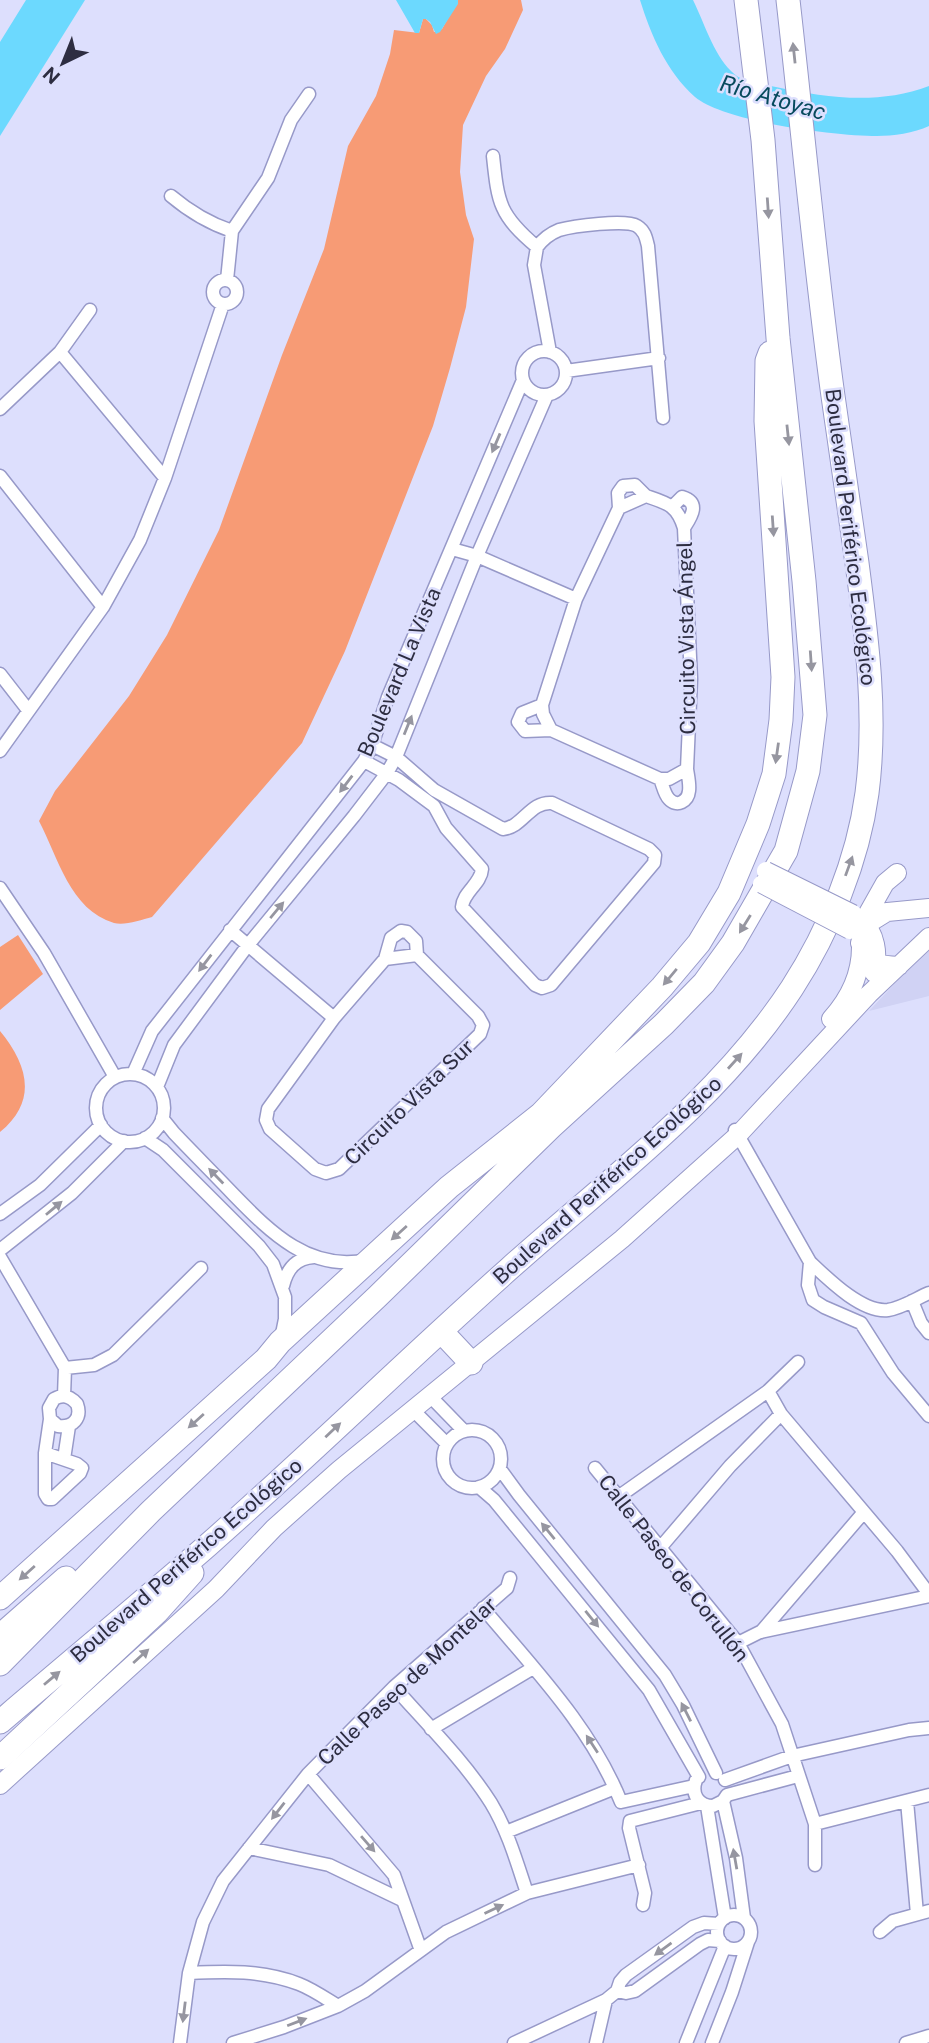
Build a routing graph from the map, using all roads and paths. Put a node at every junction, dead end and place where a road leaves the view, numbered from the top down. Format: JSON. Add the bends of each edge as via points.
{"nodes":[{"id":1,"x":746,"y":0,"type":"edge"},
{"id":2,"x":788,"y":0,"type":"edge"},
{"id":3,"x":309,"y":94,"type":"dead end"},
{"id":4,"x":493,"y":156,"type":"dead end"},
{"id":5,"x":171,"y":196,"type":"dead end"},
{"id":6,"x":232,"y":231,"type":"junction"},
{"id":7,"x":537,"y":247,"type":"junction"},
{"id":8,"x":90,"y":310,"type":"dead end"},
{"id":9,"x":778,"y":338,"type":"junction"},
{"id":10,"x":60,"y":352,"type":"junction"},
{"id":11,"x":550,"y":352,"type":"junction"},
{"id":12,"x":659,"y":358,"type":"junction"},
{"id":13,"x":566,"y":371,"type":"junction"},
{"id":14,"x":523,"y":380,"type":"junction"},
{"id":15,"x":547,"y":396,"type":"junction"},
{"id":16,"x":0,"y":409,"type":"edge"},
{"id":17,"x":663,"y":418,"type":"dead end"},
{"id":18,"x":0,"y":475,"type":"edge"},
{"id":19,"x":165,"y":478,"type":"junction"},
{"id":20,"x":452,"y":549,"type":"junction"},
{"id":21,"x":477,"y":556,"type":"junction"},
{"id":22,"x":576,"y":599,"type":"junction"},
{"id":23,"x":103,"y":607,"type":"junction"},
{"id":24,"x":0,"y":674,"type":"edge"},
{"id":25,"x":542,"y":705,"type":"junction"},
{"id":26,"x":28,"y":710,"type":"junction"},
{"id":27,"x":551,"y":730,"type":"junction"},
{"id":28,"x":372,"y":745,"type":"junction"},
{"id":29,"x":0,"y":751,"type":"edge"},
{"id":30,"x":396,"y":757,"type":"junction"},
{"id":31,"x":364,"y":761,"type":"junction"},
{"id":32,"x":687,"y":769,"type":"junction"},
{"id":33,"x":387,"y":773,"type":"junction"},
{"id":34,"x":660,"y":779,"type":"junction"},
{"id":35,"x":430,"y":794,"type":"junction"},
{"id":36,"x":740,"y":867,"type":"junction"},
{"id":37,"x":897,"y":873,"type":"dead end"},
{"id":38,"x":0,"y":888,"type":"edge"},
{"id":39,"x":929,"y":908,"type":"edge"},
{"id":40,"x":859,"y":927,"type":"junction"},
{"id":41,"x":230,"y":930,"type":"junction"},
{"id":42,"x":929,"y":937,"type":"edge"},
{"id":43,"x":248,"y":944,"type":"junction"},
{"id":44,"x":417,"y":955,"type":"junction"},
{"id":45,"x":385,"y":960,"type":"junction"},
{"id":46,"x":877,"y":964,"type":"junction"},
{"id":47,"x":899,"y":966,"type":"junction"},
{"id":48,"x":869,"y":994,"type":"junction"},
{"id":49,"x":334,"y":1018,"type":"junction"},
{"id":50,"x":133,"y":1074,"type":"junction"},
{"id":51,"x":115,"y":1077,"type":"junction"},
{"id":52,"x":157,"y":1087,"type":"junction"},
{"id":53,"x":162,"y":1118,"type":"junction"},
{"id":54,"x":101,"y":1125,"type":"junction"},
{"id":55,"x":551,"y":1127,"type":"junction"},
{"id":56,"x":736,"y":1131,"type":"junction"},
{"id":57,"x":145,"y":1138,"type":"junction"},
{"id":58,"x":124,"y":1141,"type":"junction"},
{"id":59,"x":449,"y":1187,"type":"junction"},
{"id":60,"x":0,"y":1214,"type":"edge"},
{"id":61,"x":0,"y":1250,"type":"edge"},
{"id":62,"x":0,"y":1257,"type":"edge"},
{"id":63,"x":314,"y":1257,"type":"junction"},
{"id":64,"x":371,"y":1259,"type":"junction"},
{"id":65,"x":810,"y":1262,"type":"junction"},
{"id":66,"x":201,"y":1268,"type":"dead end"},
{"id":67,"x":283,"y":1286,"type":"junction"},
{"id":68,"x":929,"y":1293,"type":"edge"},
{"id":69,"x":912,"y":1301,"type":"junction"},
{"id":70,"x":871,"y":1308,"type":"junction"},
{"id":71,"x":862,"y":1322,"type":"junction"},
{"id":72,"x":441,"y":1331,"type":"junction"},
{"id":73,"x":929,"y":1333,"type":"edge"},
{"id":74,"x":273,"y":1351,"type":"junction"},
{"id":75,"x":468,"y":1361,"type":"junction"},
{"id":76,"x":799,"y":1362,"type":"dead end"},
{"id":77,"x":65,"y":1368,"type":"junction"},
{"id":78,"x":768,"y":1391,"type":"junction"},
{"id":79,"x":64,"y":1396,"type":"junction"},
{"id":80,"x":430,"y":1396,"type":"junction"},
{"id":81,"x":924,"y":1401,"type":"edge"},
{"id":82,"x":413,"y":1410,"type":"junction"},
{"id":83,"x":781,"y":1414,"type":"junction"},
{"id":84,"x":929,"y":1416,"type":"edge"},
{"id":85,"x":50,"y":1419,"type":"junction"},
{"id":86,"x":69,"y":1426,"type":"junction"},
{"id":87,"x":464,"y":1431,"type":"junction"},
{"id":88,"x":447,"y":1444,"type":"junction"},
{"id":89,"x":46,"y":1453,"type":"junction"},
{"id":90,"x":64,"y":1460,"type":"junction"},
{"id":91,"x":595,"y":1468,"type":"dead end"},
{"id":92,"x":500,"y":1469,"type":"junction"},
{"id":93,"x":177,"y":1486,"type":"junction"},
{"id":94,"x":479,"y":1488,"type":"junction"},
{"id":95,"x":618,"y":1497,"type":"junction"},
{"id":96,"x":151,"y":1511,"type":"junction"},
{"id":97,"x":864,"y":1512,"type":"junction"},
{"id":98,"x":210,"y":1543,"type":"junction"},
{"id":99,"x":660,"y":1548,"type":"junction"},
{"id":100,"x":510,"y":1578,"type":"dead end"},
{"id":101,"x":929,"y":1595,"type":"edge"},
{"id":102,"x":0,"y":1598,"type":"edge"},
{"id":103,"x":483,"y":1608,"type":"junction"},
{"id":104,"x":760,"y":1632,"type":"junction"},
{"id":105,"x":0,"y":1636,"type":"edge"},
{"id":106,"x":738,"y":1643,"type":"junction"},
{"id":107,"x":0,"y":1664,"type":"edge"},
{"id":108,"x":533,"y":1668,"type":"junction"},
{"id":109,"x":394,"y":1687,"type":"junction"},
{"id":110,"x":0,"y":1722,"type":"edge"},
{"id":111,"x":929,"y":1728,"type":"edge"},
{"id":112,"x":431,"y":1729,"type":"junction"},
{"id":113,"x":792,"y":1756,"type":"junction"},
{"id":114,"x":0,"y":1758,"type":"edge"},
{"id":115,"x":307,"y":1774,"type":"junction"},
{"id":116,"x":798,"y":1776,"type":"junction"},
{"id":117,"x":720,"y":1777,"type":"junction"},
{"id":118,"x":696,"y":1782,"type":"junction"},
{"id":119,"x":0,"y":1785,"type":"edge"},
{"id":120,"x":615,"y":1788,"type":"junction"},
{"id":121,"x":929,"y":1795,"type":"edge"},
{"id":122,"x":725,"y":1798,"type":"junction"},
{"id":123,"x":907,"y":1801,"type":"junction"},
{"id":124,"x":704,"y":1805,"type":"junction"},
{"id":125,"x":815,"y":1824,"type":"junction"},
{"id":126,"x":506,"y":1832,"type":"junction"},
{"id":127,"x":249,"y":1848,"type":"junction"},
{"id":128,"x":639,"y":1865,"type":"junction"},
{"id":129,"x":815,"y":1865,"type":"dead end"},
{"id":130,"x":527,"y":1894,"type":"junction"},
{"id":131,"x":402,"y":1899,"type":"junction"},
{"id":132,"x":643,"y":1905,"type":"dead end"},
{"id":133,"x":923,"y":1912,"type":"edge"},
{"id":134,"x":744,"y":1918,"type":"junction"},
{"id":135,"x":722,"y":1921,"type":"junction"},
{"id":136,"x":880,"y":1932,"type":"dead end"},
{"id":137,"x":748,"y":1942,"type":"junction"},
{"id":138,"x":722,"y":1944,"type":"junction"},
{"id":139,"x":420,"y":1948,"type":"junction"},
{"id":140,"x":189,"y":1973,"type":"junction"},
{"id":141,"x":617,"y":1991,"type":"junction"},
{"id":142,"x":606,"y":2000,"type":"junction"},
{"id":143,"x":338,"y":2006,"type":"junction"},
{"id":144,"x":929,"y":2036,"type":"edge"},
{"id":145,"x":180,"y":2043,"type":"edge"},
{"id":146,"x":233,"y":2043,"type":"edge"},
{"id":147,"x":514,"y":2043,"type":"edge"},
{"id":148,"x":596,"y":2043,"type":"edge"},
{"id":149,"x":690,"y":2043,"type":"edge"},
{"id":150,"x":712,"y":2043,"type":"edge"},
{"id":151,"x":906,"y":2043,"type":"edge"}],
"edges":[{"from":1,"to":9,"type":"highway","one_way":true,"via":[[763,140]]},
{"from":72,"to":2,"type":"highway","name":"Boulevard Periférico Ecológico","one_way":true,"via":[[676,1122],[736,1060],[792,987],[819,939],[857,844],[872,733],[869,671],[817,279]]},
{"from":3,"to":6,"type":"street","via":[[291,120],[268,178]]},
{"from":4,"to":7,"type":"street","via":[[498,199],[507,218]]},
{"from":5,"to":6,"type":"street","via":[[190,212]]},
{"from":6,"to":19,"type":"street","via":[[227,280],[237,292],[233,301],[223,304]]},
{"from":7,"to":11,"type":"street","via":[[534,265]]},
{"from":7,"to":12,"type":"street","via":[[567,228],[620,223],[638,227],[648,246]]},
{"from":8,"to":10,"type":"street"},
{"from":9,"to":36,"type":"highway","one_way":true,"via":[[767,361],[766,421],[783,700],[774,774]]},
{"from":9,"to":55,"type":"highway","one_way":true,"via":[[815,715],[797,816],[786,851],[753,911],[704,983]]},
{"from":10,"to":16,"type":"street"},
{"from":10,"to":19,"type":"street"},
{"from":11,"to":13,"type":"street","via":[[559,356]]},
{"from":11,"to":14,"type":"street","via":[[540,351],[525,361]]},
{"from":12,"to":13,"type":"street"},
{"from":12,"to":17,"type":"street"},
{"from":13,"to":15,"type":"street","via":[[564,384]]},
{"from":14,"to":15,"type":"street","via":[[535,394]]},
{"from":14,"to":20,"type":"street","name":"Boulevard La Vista","one_way":true},
{"from":15,"to":21,"type":"street","name":"Boulevard La Vista"},
{"from":18,"to":23,"type":"street"},
{"from":19,"to":23,"type":"street","via":[[140,540]]},
{"from":20,"to":21,"type":"street"},
{"from":20,"to":28,"type":"street","name":"Boulevard La Vista"},
{"from":21,"to":22,"type":"street"},
{"from":30,"to":21,"type":"street","name":"Boulevard La Vista","one_way":true},
{"from":22,"to":25,"type":"street"},
{"from":22,"to":32,"type":"street","name":"Circuito Vista Ángel","via":[[619,508],[618,493],[623,486],[635,485],[678,512],[684,528],[691,679]]},
{"from":23,"to":26,"type":"street"},
{"from":24,"to":26,"type":"street"},
{"from":25,"to":27,"type":"street"},
{"from":25,"to":27,"type":"street","via":[[522,713],[518,722],[525,731]]},
{"from":26,"to":29,"type":"street"},
{"from":27,"to":34,"type":"street"},
{"from":28,"to":30,"type":"street"},
{"from":28,"to":31,"type":"street","name":"Boulevard La Vista"},
{"from":30,"to":33,"type":"street","name":"Boulevard La Vista"},
{"from":30,"to":35,"type":"street"},
{"from":31,"to":33,"type":"street"},
{"from":31,"to":41,"type":"street","name":"Boulevard La Vista","one_way":true},
{"from":32,"to":34,"type":"street"},
{"from":32,"to":34,"type":"street","name":"Circuito Vista Ángel","via":[[689,793],[682,803],[669,799]]},
{"from":33,"to":35,"type":"street"},
{"from":43,"to":33,"type":"street","name":"Boulevard La Vista","one_way":true},
{"from":35,"to":35,"type":"street","via":[[446,828],[482,869],[463,901],[465,912],[542,989],[551,985],[654,863],[655,855],[649,849],[552,803],[539,804],[513,827],[503,829]]},
{"from":36,"to":40,"type":"street","bridge":true},
{"from":36,"to":59,"type":"highway","one_way":true,"via":[[699,943],[662,987],[541,1114]]},
{"from":37,"to":40,"type":"street","via":[[885,883]]},
{"from":38,"to":51,"type":"street","via":[[44,953]]},
{"from":39,"to":40,"type":"street","via":[[887,912]]},
{"from":40,"to":46,"type":"street","via":[[875,943]]},
{"from":40,"to":56,"type":"street","via":[[861,961],[844,1005]]},
{"from":41,"to":43,"type":"street"},
{"from":41,"to":50,"type":"street","name":"Boulevard La Vista","one_way":true,"via":[[152,1031]]},
{"from":42,"to":47,"type":"street"},
{"from":43,"to":49,"type":"street"},
{"from":43,"to":52,"type":"street","name":"Boulevard La Vista","via":[[174,1045]]},
{"from":44,"to":45,"type":"street"},
{"from":44,"to":45,"type":"street","name":"Circuito Vista Sur","via":[[413,936],[401,931],[391,938]]},
{"from":44,"to":49,"type":"street","name":"Circuito Vista Sur","via":[[478,1016],[481,1034],[339,1169],[326,1173],[315,1169],[270,1129],[267,1120],[268,1109]]},
{"from":45,"to":49,"type":"street","name":"Circuito Vista Sur"},
{"from":46,"to":47,"type":"street"},
{"from":46,"to":48,"type":"street"},
{"from":47,"to":48,"type":"street"},
{"from":48,"to":56,"type":"street"},
{"from":50,"to":51,"type":"street"},
{"from":50,"to":52,"type":"street"},
{"from":51,"to":54,"type":"street","via":[[97,1098]]},
{"from":52,"to":53,"type":"street","via":[[163,1102]]},
{"from":53,"to":57,"type":"street"},
{"from":63,"to":53,"type":"street","one_way":true,"via":[[287,1244],[264,1225]]},
{"from":54,"to":58,"type":"street"},
{"from":54,"to":60,"type":"street","via":[[40,1185]]},
{"from":55,"to":59,"type":"highway","via":[[506,1160]]},
{"from":55,"to":93,"type":"highway"},
{"from":56,"to":65,"type":"street"},
{"from":56,"to":75,"type":"street","via":[[622,1239]]},
{"from":57,"to":58,"type":"street"},
{"from":57,"to":67,"type":"street","via":[[163,1150],[250,1238],[273,1265]]},
{"from":61,"to":58,"type":"street","one_way":true,"via":[[72,1193]]},
{"from":59,"to":64,"type":"highway","one_way":true},
{"from":62,"to":77,"type":"street"},
{"from":63,"to":64,"type":"street","via":[[343,1262]]},
{"from":63,"to":67,"type":"street","via":[[293,1265]]},
{"from":64,"to":74,"type":"highway"},
{"from":65,"to":70,"type":"street"},
{"from":65,"to":71,"type":"street","via":[[808,1285],[814,1300]]},
{"from":66,"to":77,"type":"street","via":[[113,1354],[94,1365]]},
{"from":67,"to":74,"type":"street","via":[[286,1308]]},
{"from":68,"to":69,"type":"street"},
{"from":69,"to":70,"type":"street","via":[[889,1310]]},
{"from":69,"to":73,"type":"street"},
{"from":70,"to":71,"type":"street"},
{"from":71,"to":81,"type":"street","via":[[893,1373]]},
{"from":72,"to":75,"type":"highway"},
{"from":98,"to":72,"type":"highway","name":"Boulevard Periférico Ecológico","one_way":true},
{"from":74,"to":93,"type":"highway"},
{"from":74,"to":102,"type":"highway","one_way":true},
{"from":75,"to":80,"type":"street"},
{"from":76,"to":78,"type":"street"},
{"from":77,"to":79,"type":"street"},
{"from":78,"to":83,"type":"street"},
{"from":78,"to":95,"type":"street"},
{"from":79,"to":85,"type":"street","via":[[54,1399]]},
{"from":79,"to":86,"type":"street","via":[[74,1400],[79,1409]]},
{"from":80,"to":82,"type":"street"},
{"from":80,"to":87,"type":"street"},
{"from":81,"to":84,"type":"street"},
{"from":82,"to":88,"type":"street"},
{"from":119,"to":82,"type":"street","one_way":true,"via":[[216,1588],[274,1528]]},
{"from":83,"to":97,"type":"street"},
{"from":83,"to":99,"type":"street"},
{"from":85,"to":86,"type":"street","via":[[58,1426]]},
{"from":85,"to":89,"type":"street"},
{"from":86,"to":90,"type":"street"},
{"from":87,"to":88,"type":"street"},
{"from":87,"to":92,"type":"street","via":[[480,1431],[494,1439]]},
{"from":88,"to":94,"type":"street","via":[[443,1453],[446,1473],[458,1485]]},
{"from":89,"to":90,"type":"street"},
{"from":89,"to":90,"type":"street","via":[[48,1499],[82,1471]]},
{"from":91,"to":95,"type":"street","name":"Calle Paseo de Corullón"},
{"from":92,"to":94,"type":"street","via":[[492,1481]]},
{"from":117,"to":92,"type":"street","one_way":true,"via":[[665,1675]]},
{"from":93,"to":96,"type":"highway"},
{"from":94,"to":118,"type":"street","one_way":true,"via":[[494,1500],[649,1690]]},
{"from":95,"to":99,"type":"street","name":"Calle Paseo de Corullón"},
{"from":96,"to":105,"type":"highway","via":[[74,1570]]},
{"from":96,"to":107,"type":"highway"},
{"from":97,"to":101,"type":"street"},
{"from":97,"to":104,"type":"street"},
{"from":110,"to":98,"type":"highway","name":"Boulevard Periférico Ecológico","one_way":true},
{"from":98,"to":114,"type":"highway","via":[[194,1571],[157,1612]]},
{"from":99,"to":106,"type":"street","name":"Calle Paseo de Corullón"},
{"from":100,"to":103,"type":"street","name":"Calle Paseo de Montelar","via":[[507,1588]]},
{"from":101,"to":104,"type":"street"},
{"from":103,"to":108,"type":"street"},
{"from":103,"to":109,"type":"street","name":"Calle Paseo de Montelar"},
{"from":104,"to":106,"type":"street"},
{"from":106,"to":113,"type":"street","name":"Calle Paseo de Corullón","via":[[782,1724]]},
{"from":108,"to":112,"type":"street"},
{"from":120,"to":108,"type":"street","one_way":true,"via":[[590,1740]]},
{"from":109,"to":112,"type":"street"},
{"from":109,"to":115,"type":"street","name":"Calle Paseo de Montelar"},
{"from":111,"to":113,"type":"street"},
{"from":112,"to":126,"type":"street","via":[[491,1803]]},
{"from":113,"to":116,"type":"street","name":"Calle Paseo de Corullón"},
{"from":113,"to":117,"type":"street"},
{"from":115,"to":127,"type":"street","name":"Calle Paseo de Montelar","one_way":true},
{"from":115,"to":131,"type":"street","one_way":true,"via":[[390,1869]]},
{"from":116,"to":122,"type":"street"},
{"from":116,"to":125,"type":"street","name":"Calle Paseo de Corullón"},
{"from":117,"to":118,"type":"street","via":[[707,1773]]},
{"from":117,"to":122,"type":"street"},
{"from":118,"to":120,"type":"street","via":[[624,1803]]},
{"from":118,"to":124,"type":"street","via":[[696,1798]]},
{"from":120,"to":126,"type":"street"},
{"from":121,"to":123,"type":"street"},
{"from":122,"to":124,"type":"street"},
{"from":134,"to":122,"type":"street","one_way":true},
{"from":123,"to":125,"type":"street"},
{"from":123,"to":133,"type":"street"},
{"from":124,"to":128,"type":"street","via":[[630,1821]]},
{"from":124,"to":135,"type":"street"},
{"from":125,"to":129,"type":"street","name":"Calle Paseo de Corullón"},
{"from":126,"to":130,"type":"street"},
{"from":127,"to":131,"type":"street","via":[[329,1865]]},
{"from":127,"to":140,"type":"street","name":"Calle Paseo de Montelar","via":[[223,1881],[202,1922]]},
{"from":128,"to":130,"type":"street"},
{"from":128,"to":132,"type":"street"},
{"from":139,"to":130,"type":"street","one_way":true},
{"from":131,"to":139,"type":"street"},
{"from":133,"to":136,"type":"street","via":[[893,1921]]},
{"from":134,"to":135,"type":"street","via":[[731,1915]]},
{"from":134,"to":137,"type":"street","via":[[751,1929]]},
{"from":135,"to":138,"type":"street","via":[[718,1936]]},
{"from":135,"to":141,"type":"street","one_way":true,"via":[[693,1927],[626,1975]]},
{"from":137,"to":138,"type":"street","via":[[737,1949]]},
{"from":137,"to":150,"type":"street"},
{"from":138,"to":141,"type":"street","via":[[708,1940],[635,1991]]},
{"from":138,"to":149,"type":"street"},
{"from":139,"to":143,"type":"street"},
{"from":140,"to":143,"type":"street","via":[[269,1975],[301,1984]]},
{"from":140,"to":145,"type":"street","name":"Calle Paseo de Montelar","one_way":true},
{"from":141,"to":142,"type":"street"},
{"from":142,"to":147,"type":"street"},
{"from":142,"to":148,"type":"street"},
{"from":146,"to":143,"type":"street","one_way":true},
{"from":144,"to":151,"type":"street"}]}
